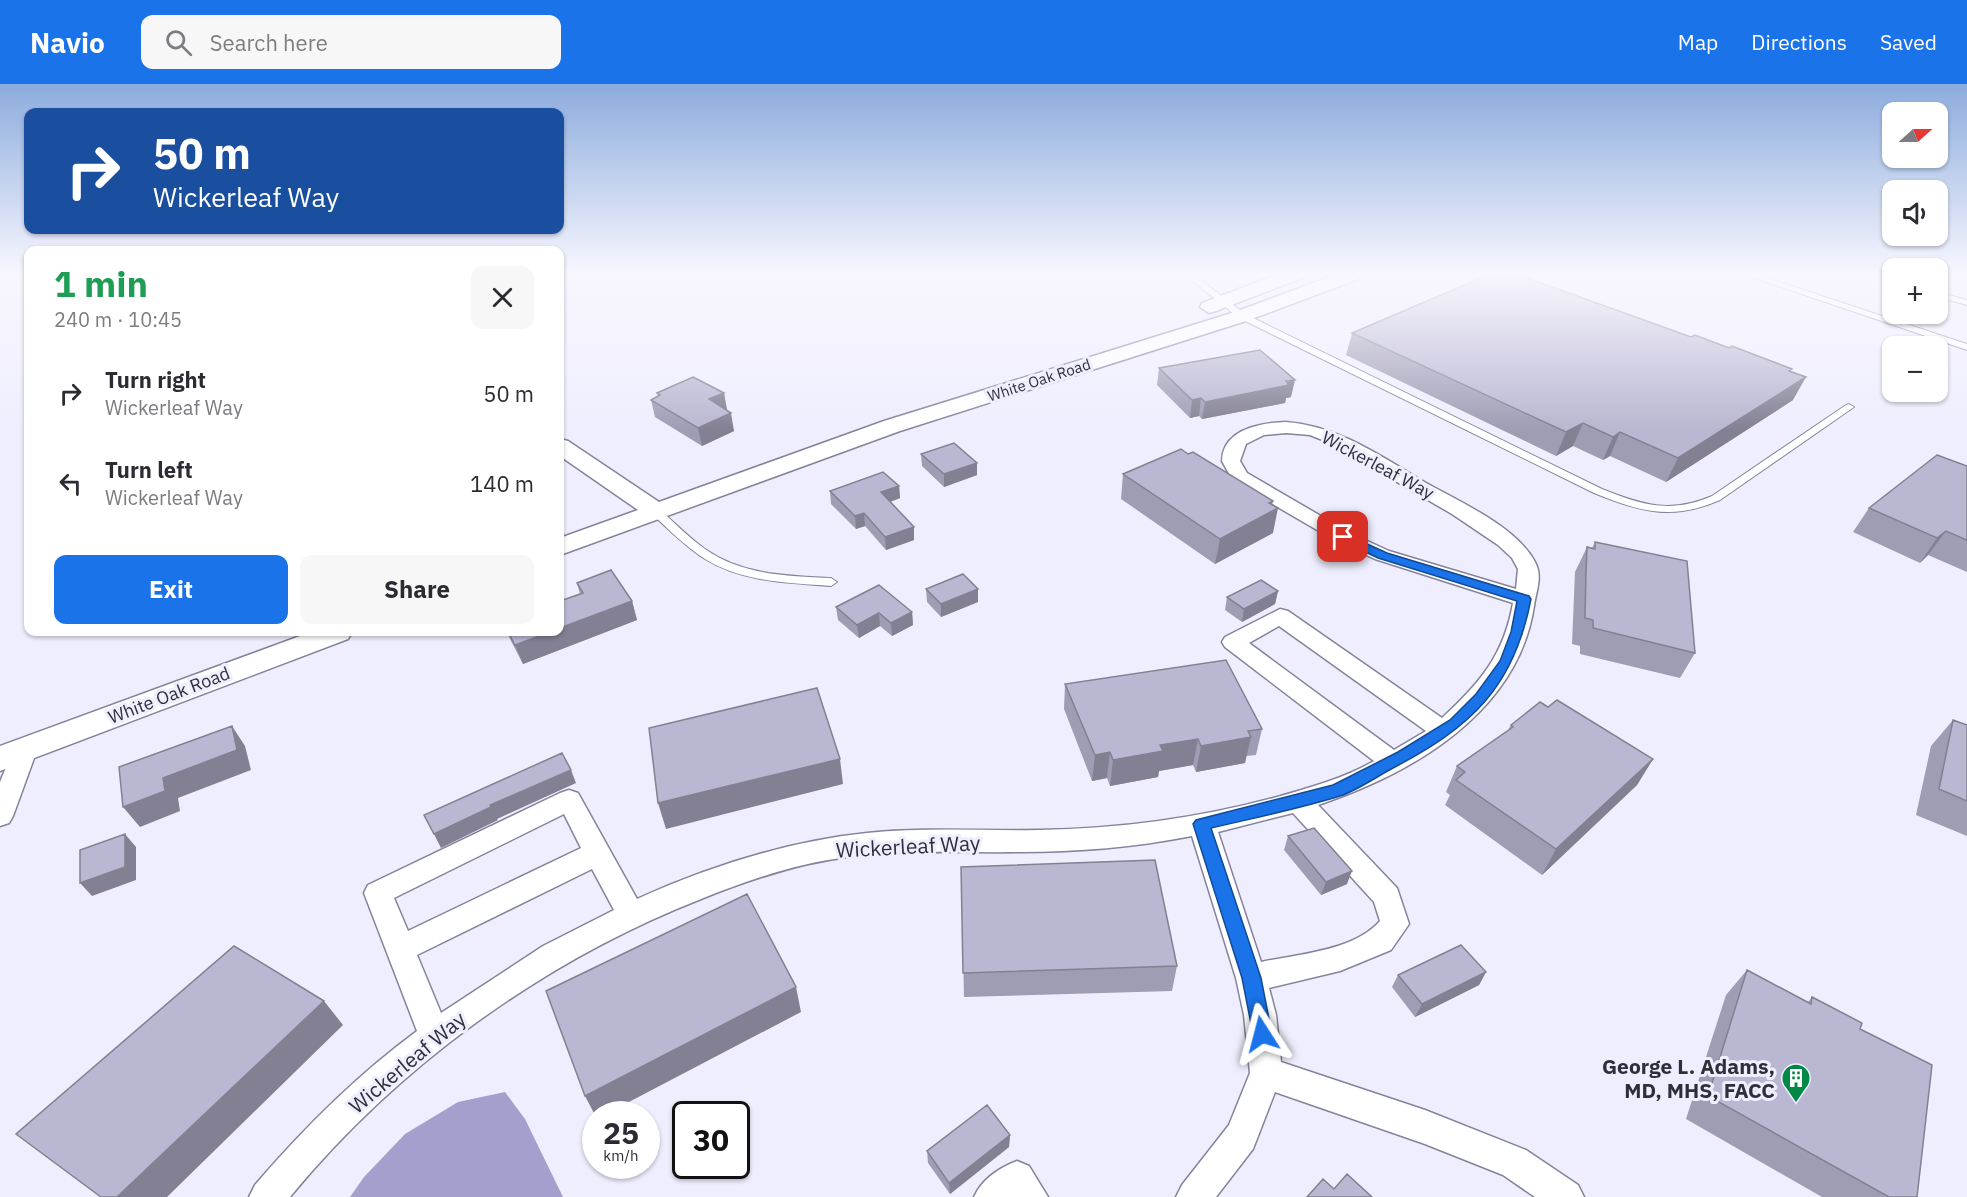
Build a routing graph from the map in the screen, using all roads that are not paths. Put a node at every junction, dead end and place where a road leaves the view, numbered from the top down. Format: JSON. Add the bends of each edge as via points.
{"nodes":[{"id":1,"x":1159,"y":326,"type":"edge"},
{"id":2,"x":1210,"y":326,"type":"edge"},
{"id":3,"x":1262,"y":326,"type":"edge"},
{"id":4,"x":1904,"y":326,"type":"edge"},
{"id":5,"x":1967,"y":347,"type":"edge"},
{"id":6,"x":1849,"y":407,"type":"dead end"},
{"id":7,"x":892,"y":426,"type":"junction"},
{"id":8,"x":564,"y":450,"type":"edge"},
{"id":9,"x":655,"y":511,"type":"junction"},
{"id":10,"x":564,"y":545,"type":"edge"},
{"id":11,"x":831,"y":582,"type":"dead end"},
{"id":12,"x":1524,"y":599,"type":"junction"},
{"id":13,"x":327,"y":636,"type":"edge"},
{"id":14,"x":1443,"y":731,"type":"junction"},
{"id":15,"x":12,"y":755,"type":"edge"},
{"id":16,"x":1393,"y":762,"type":"junction"},
{"id":17,"x":1299,"y":802,"type":"junction"},
{"id":18,"x":0,"y":816,"type":"edge"},
{"id":19,"x":1202,"y":824,"type":"junction"},
{"id":20,"x":598,"y":853,"type":"junction"},
{"id":21,"x":631,"y":915,"type":"junction"},
{"id":22,"x":400,"y":949,"type":"junction"},
{"id":23,"x":1251,"y":978,"type":"junction"},
{"id":24,"x":434,"y":1035,"type":"junction"},
{"id":25,"x":1266,"y":1073,"type":"junction"},
{"id":26,"x":267,"y":1197,"type":"edge"},
{"id":27,"x":992,"y":1197,"type":"edge"},
{"id":28,"x":1030,"y":1197,"type":"edge"},
{"id":29,"x":1194,"y":1197,"type":"edge"},
{"id":30,"x":1566,"y":1197,"type":"edge"}],
"edges":[{"from":1,"to":7,"type":"street","name":"White Oak Road"},
{"from":2,"to":7,"type":"street","name":"White Oak Road"},
{"from":3,"to":6,"type":"lane","via":[[1598,490],[1625,502],[1661,510],[1707,503]]},
{"from":4,"to":5,"type":"lane"},
{"from":7,"to":9,"type":"street","name":"White Oak Road"},
{"from":8,"to":9,"type":"street"},
{"from":9,"to":10,"type":"street","name":"White Oak Road"},
{"from":9,"to":11,"type":"lane","via":[[709,557],[746,572],[783,580]]},
{"from":12,"to":12,"type":"street","name":"Wickerleaf Way","via":[[1528,566],[1505,541],[1464,512],[1332,437],[1281,427],[1247,434],[1235,444],[1230,461],[1233,471],[1343,537],[1382,555]]},
{"from":12,"to":14,"type":"street","name":"Wickerleaf Way","via":[[1518,632],[1506,662],[1481,697]]},
{"from":13,"to":15,"type":"street","name":"White Oak Road"},
{"from":14,"to":16,"type":"street","name":"Wickerleaf Way"},
{"from":14,"to":16,"type":"street","via":[[1280,616],[1233,642]]},
{"from":15,"to":18,"type":"street"},
{"from":16,"to":17,"type":"street","name":"Wickerleaf Way","via":[[1337,790]]},
{"from":17,"to":19,"type":"street","name":"Wickerleaf Way"},
{"from":17,"to":23,"type":"street","via":[[1387,896],[1395,924],[1381,941],[1340,958]]},
{"from":19,"to":21,"type":"street","name":"Wickerleaf Way","via":[[1094,838],[848,846],[796,856],[710,883]]},
{"from":19,"to":23,"type":"street"},
{"from":20,"to":21,"type":"street"},
{"from":20,"to":22,"type":"street"},
{"from":20,"to":22,"type":"street","via":[[569,800],[399,882],[378,893]]},
{"from":21,"to":24,"type":"street","name":"Wickerleaf Way","via":[[502,989]]},
{"from":22,"to":24,"type":"street"},
{"from":23,"to":25,"type":"street","via":[[1260,1015]]},
{"from":24,"to":26,"type":"street","name":"Wickerleaf Way","via":[[323,1133]]},
{"from":25,"to":29,"type":"street","via":[[1241,1137]]},
{"from":25,"to":30,"type":"street","via":[[1514,1162]]},
{"from":27,"to":28,"type":"street","via":[[1017,1178]]}]}
